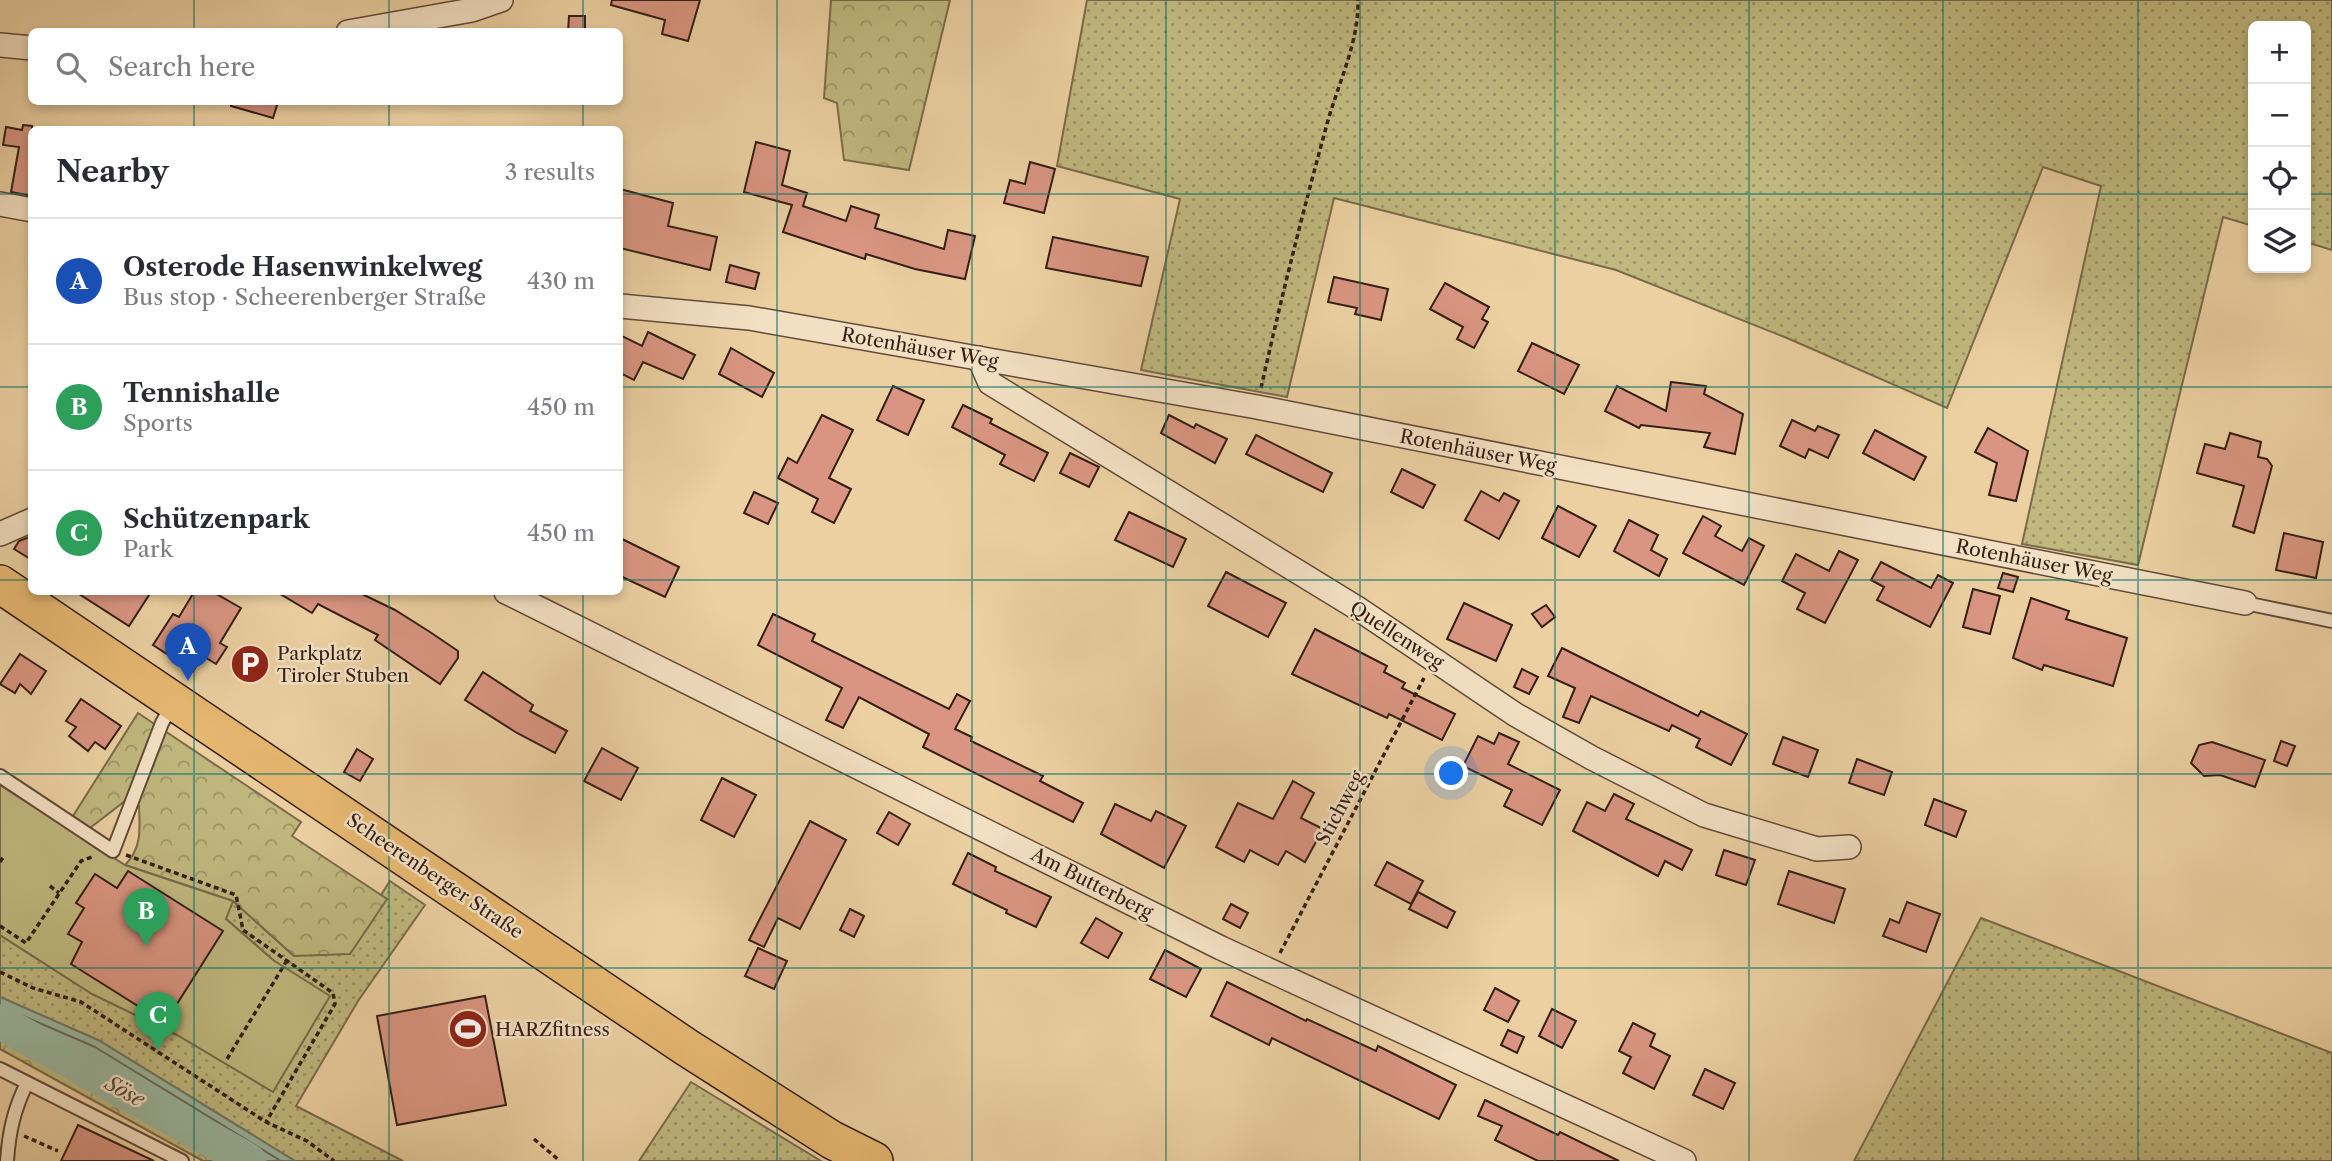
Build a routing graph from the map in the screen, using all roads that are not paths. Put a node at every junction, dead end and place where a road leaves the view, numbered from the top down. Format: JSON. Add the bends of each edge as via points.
{"nodes":[{"id":1,"x":501,"y":0,"type":"edge"},
{"id":2,"x":371,"y":28,"type":"edge"},
{"id":3,"x":0,"y":45,"type":"edge"},
{"id":4,"x":28,"y":48,"type":"edge"},
{"id":5,"x":0,"y":204,"type":"edge"},
{"id":6,"x":28,"y":209,"type":"edge"},
{"id":7,"x":623,"y":306,"type":"edge"},
{"id":8,"x":979,"y":358,"type":"junction"},
{"id":9,"x":28,"y":522,"type":"edge"},
{"id":10,"x":0,"y":534,"type":"edge"},
{"id":11,"x":0,"y":584,"type":"edge"},
{"id":12,"x":512,"y":595,"type":"edge"},
{"id":13,"x":2245,"y":603,"type":"joint"},
{"id":14,"x":2332,"y":621,"type":"edge"},
{"id":15,"x":174,"y":702,"type":"junction"},
{"id":16,"x":0,"y":776,"type":"edge"},
{"id":17,"x":1849,"y":847,"type":"dead end"},
{"id":18,"x":0,"y":1069,"type":"edge"},
{"id":19,"x":27,"y":1083,"type":"junction"},
{"id":20,"x":7,"y":1161,"type":"edge"},
{"id":21,"x":182,"y":1161,"type":"edge"},
{"id":22,"x":874,"y":1161,"type":"edge"},
{"id":23,"x":1684,"y":1161,"type":"edge"}],
"edges":[{"from":1,"to":2,"type":"street","via":[[472,10]]},
{"from":3,"to":4,"type":"street"},
{"from":5,"to":6,"type":"street"},
{"from":7,"to":8,"type":"street","name":"Rotenhäuser Weg","via":[[749,318]]},
{"from":8,"to":13,"type":"street","name":"Rotenhäuser Weg","via":[[1257,407]]},
{"from":8,"to":17,"type":"street","name":"Quellenweg","via":[[990,383],[1357,608],[1516,715],[1704,815],[1817,849]]},
{"from":9,"to":10,"type":"street"},
{"from":11,"to":15,"type":"main road","name":"Scheerenberger Straße"},
{"from":12,"to":23,"type":"street","name":"Am Butterberg","via":[[1271,971]]},
{"from":13,"to":14,"type":"lane","name":"Rotenhäuser Weg"},
{"from":15,"to":16,"type":"lane","via":[[113,851]]},
{"from":15,"to":22,"type":"main road","name":"Scheerenberger Straße","via":[[697,1054],[832,1140]]},
{"from":18,"to":19,"type":"lane"},
{"from":19,"to":20,"type":"lane","via":[[9,1130]]},
{"from":19,"to":21,"type":"lane"}]}
